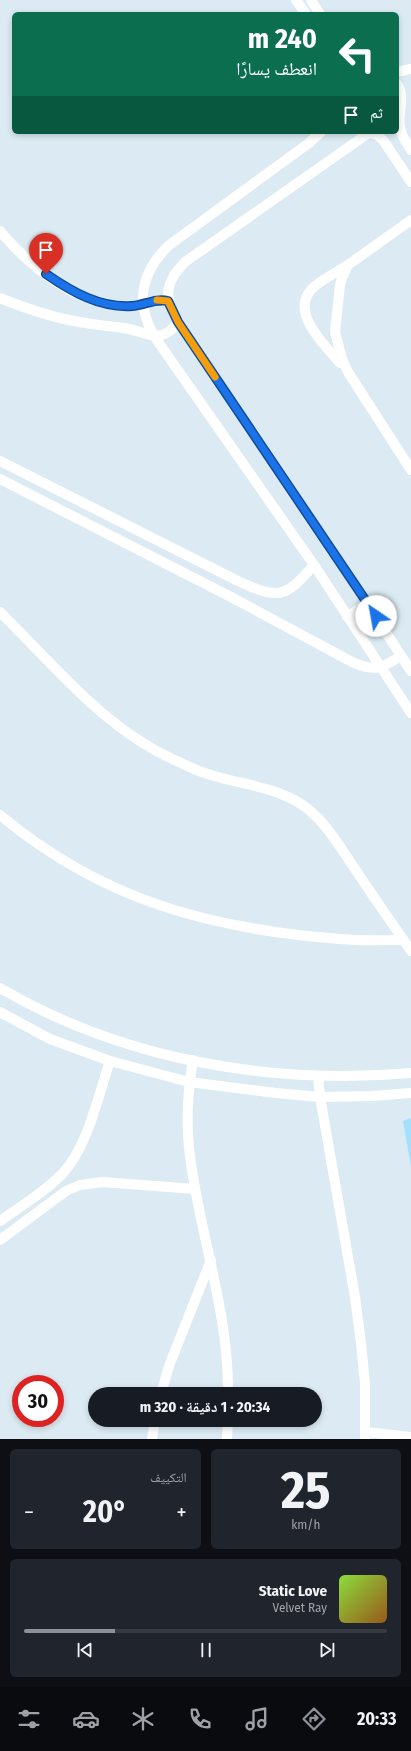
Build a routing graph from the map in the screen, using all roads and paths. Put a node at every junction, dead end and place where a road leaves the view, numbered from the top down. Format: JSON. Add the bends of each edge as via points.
{"nodes":[{"id":1,"x":296,"y":0,"type":"edge"},
{"id":2,"x":311,"y":0,"type":"edge"},
{"id":3,"x":305,"y":12,"type":"edge"},
{"id":4,"x":319,"y":12,"type":"edge"},
{"id":5,"x":411,"y":69,"type":"edge"},
{"id":6,"x":399,"y":72,"type":"edge"},
{"id":7,"x":399,"y":88,"type":"edge"},
{"id":8,"x":411,"y":103,"type":"edge"},
{"id":9,"x":399,"y":110,"type":"edge"},
{"id":10,"x":399,"y":111,"type":"edge"},
{"id":11,"x":399,"y":120,"type":"edge"},
{"id":12,"x":319,"y":134,"type":"edge"},
{"id":13,"x":365,"y":134,"type":"edge"},
{"id":14,"x":373,"y":134,"type":"edge"},
{"id":15,"x":411,"y":150,"type":"edge"},
{"id":16,"x":408,"y":170,"type":"edge"},
{"id":17,"x":411,"y":182,"type":"edge"},
{"id":18,"x":411,"y":220,"type":"edge"},
{"id":19,"x":0,"y":231,"type":"edge"},
{"id":20,"x":348,"y":265,"type":"junction"},
{"id":21,"x":0,"y":298,"type":"edge"},
{"id":22,"x":168,"y":301,"type":"junction"},
{"id":23,"x":143,"y":305,"type":"junction"},
{"id":24,"x":178,"y":322,"type":"junction"},
{"id":25,"x":154,"y":336,"type":"junction"},
{"id":26,"x":348,"y":372,"type":"junction"},
{"id":27,"x":0,"y":461,"type":"edge"},
{"id":28,"x":411,"y":470,"type":"edge"},
{"id":29,"x":0,"y":480,"type":"edge"},
{"id":30,"x":314,"y":565,"type":"junction"},
{"id":31,"x":238,"y":581,"type":"junction"},
{"id":32,"x":263,"y":592,"type":"junction"},
{"id":33,"x":231,"y":597,"type":"junction"},
{"id":34,"x":367,"y":603,"type":"junction"},
{"id":35,"x":254,"y":609,"type":"junction"},
{"id":36,"x":0,"y":612,"type":"edge"},
{"id":37,"x":347,"y":617,"type":"junction"},
{"id":38,"x":401,"y":656,"type":"junction"},
{"id":39,"x":381,"y":668,"type":"junction"},
{"id":40,"x":411,"y":671,"type":"edge"},
{"id":41,"x":411,"y":713,"type":"edge"},
{"id":42,"x":0,"y":815,"type":"edge"},
{"id":43,"x":403,"y":940,"type":"junction"},
{"id":44,"x":411,"y":951,"type":"edge"},
{"id":45,"x":0,"y":988,"type":"edge"},
{"id":46,"x":0,"y":1012,"type":"edge"},
{"id":47,"x":193,"y":1060,"type":"junction"},
{"id":48,"x":110,"y":1061,"type":"junction"},
{"id":49,"x":411,"y":1072,"type":"edge"},
{"id":50,"x":318,"y":1076,"type":"junction"},
{"id":51,"x":189,"y":1082,"type":"junction"},
{"id":52,"x":411,"y":1093,"type":"edge"},
{"id":53,"x":320,"y":1097,"type":"junction"},
{"id":54,"x":196,"y":1189,"type":"junction"},
{"id":55,"x":0,"y":1221,"type":"edge"},
{"id":56,"x":0,"y":1240,"type":"edge"},
{"id":57,"x":211,"y":1260,"type":"junction"},
{"id":58,"x":163,"y":1387,"type":"edge"},
{"id":59,"x":228,"y":1387,"type":"edge"},
{"id":60,"x":154,"y":1427,"type":"edge"},
{"id":61,"x":228,"y":1427,"type":"edge"},
{"id":62,"x":365,"y":1435,"type":"edge"},
{"id":63,"x":411,"y":1437,"type":"edge"},
{"id":64,"x":152,"y":1439,"type":"edge"},
{"id":65,"x":227,"y":1439,"type":"edge"}],
"edges":[{"from":1,"to":3,"type":"street"},
{"from":2,"to":4,"type":"street"},
{"from":5,"to":6,"type":"street"},
{"from":7,"to":9,"type":"street","via":[[402,102]]},
{"from":8,"to":10,"type":"street"},
{"from":11,"to":15,"type":"street","via":[[402,136]]},
{"from":12,"to":23,"type":"street","via":[[168,246],[148,272],[143,288]]},
{"from":13,"to":22,"type":"street","via":[[185,262],[170,282]]},
{"from":14,"to":16,"type":"street","via":[[384,140]]},
{"from":16,"to":17,"type":"street"},
{"from":18,"to":20,"type":"street"},
{"from":19,"to":23,"type":"street","via":[[29,262],[77,294],[103,303]]},
{"from":20,"to":26,"type":"street","via":[[340,285],[335,332],[339,352]]},
{"from":20,"to":26,"type":"street","via":[[314,287],[305,305],[309,325]]},
{"from":21,"to":25,"type":"street","via":[[55,316]]},
{"from":22,"to":23,"type":"street","via":[[155,300]]},
{"from":22,"to":24,"type":"street"},
{"from":23,"to":25,"type":"street"},
{"from":24,"to":25,"type":"street","via":[[168,333]]},
{"from":24,"to":34,"type":"street"},
{"from":25,"to":30,"type":"street"},
{"from":26,"to":28,"type":"street"},
{"from":27,"to":31,"type":"street"},
{"from":29,"to":33,"type":"street"},
{"from":30,"to":32,"type":"street","via":[[299,582],[286,591],[278,594]]},
{"from":30,"to":37,"type":"street"},
{"from":31,"to":32,"type":"street"},
{"from":31,"to":33,"type":"street","via":[[238,589]]},
{"from":32,"to":35,"type":"street","via":[[254,601]]},
{"from":33,"to":35,"type":"street"},
{"from":34,"to":37,"type":"street"},
{"from":34,"to":38,"type":"street"},
{"from":35,"to":39,"type":"street","via":[[354,662],[367,667]]},
{"from":36,"to":43,"type":"street","via":[[106,718],[141,742],[178,762],[217,777],[281,793],[301,804],[319,819],[333,837]]},
{"from":37,"to":39,"type":"street"},
{"from":38,"to":39,"type":"street"},
{"from":38,"to":40,"type":"street"},
{"from":39,"to":41,"type":"street"},
{"from":42,"to":43,"type":"street","via":[[60,859],[109,886],[161,907],[214,922],[278,933],[342,939]]},
{"from":43,"to":44,"type":"street"},
{"from":45,"to":47,"type":"street","via":[[58,1018],[105,1037]]},
{"from":46,"to":48,"type":"street","via":[[50,1039]]},
{"from":47,"to":50,"type":"street","via":[[277,1074]]},
{"from":47,"to":51,"type":"street"},
{"from":48,"to":51,"type":"street"},
{"from":48,"to":55,"type":"street","via":[[83,1141],[72,1161],[50,1185]]},
{"from":49,"to":50,"type":"street","via":[[368,1076]]},
{"from":50,"to":53,"type":"street"},
{"from":51,"to":53,"type":"street"},
{"from":51,"to":54,"type":"street","via":[[187,1125]]},
{"from":52,"to":53,"type":"street"},
{"from":53,"to":62,"type":"street","via":[[357,1312],[365,1384]]},
{"from":54,"to":56,"type":"street","via":[[102,1182],[80,1185],[60,1196]]},
{"from":54,"to":57,"type":"street"},
{"from":57,"to":58,"type":"street","via":[[171,1359]]},
{"from":57,"to":59,"type":"street","via":[[224,1327]]},
{"from":60,"to":64,"type":"street"},
{"from":61,"to":65,"type":"street"},
{"from":62,"to":63,"type":"street"}]}
